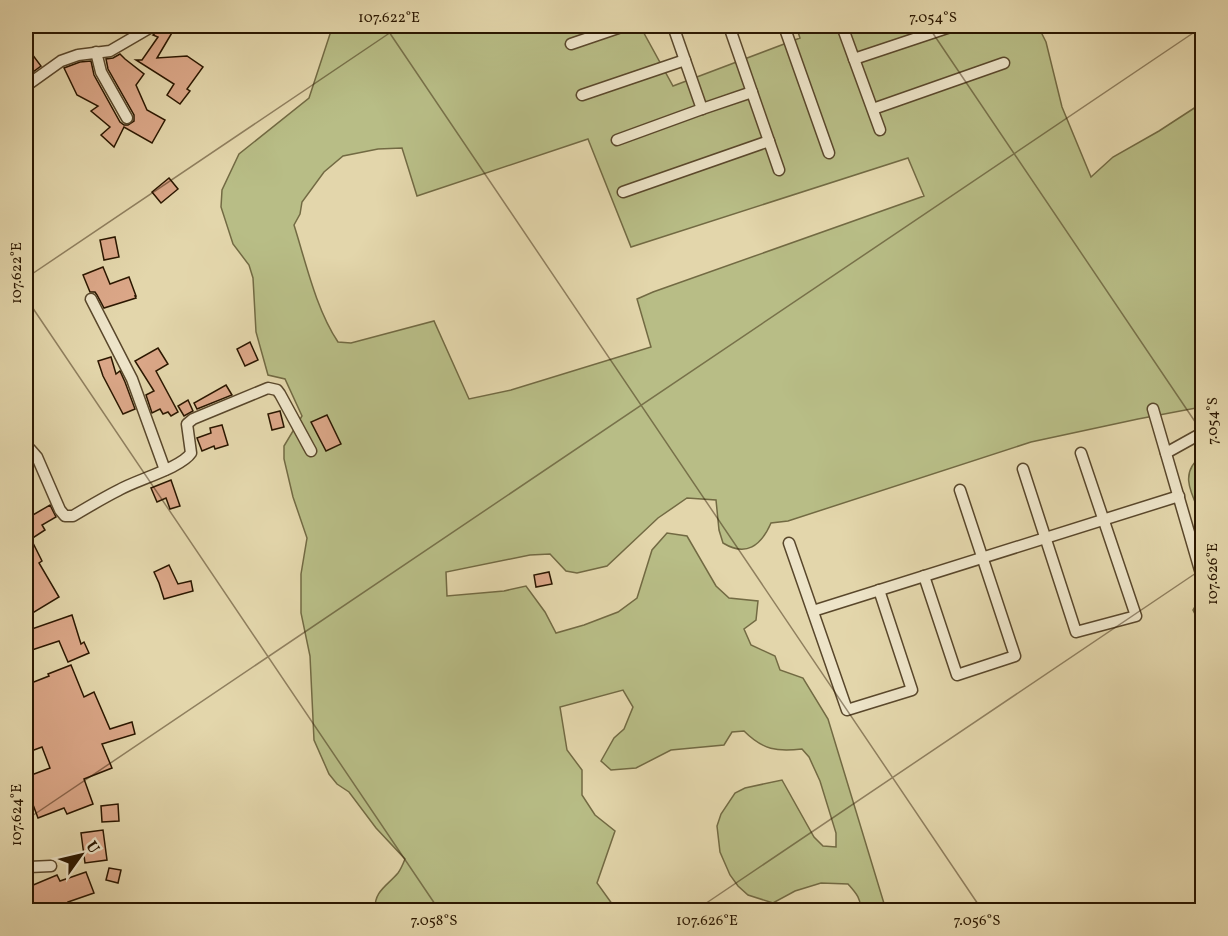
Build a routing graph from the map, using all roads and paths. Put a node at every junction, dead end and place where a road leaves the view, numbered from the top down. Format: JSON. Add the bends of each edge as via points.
{"nodes":[{"id":1,"x":153,"y":26,"type":"edge"},
{"id":2,"x":624,"y":26,"type":"edge"},
{"id":3,"x":673,"y":26,"type":"edge"},
{"id":4,"x":729,"y":26,"type":"edge"},
{"id":5,"x":784,"y":26,"type":"edge"},
{"id":6,"x":842,"y":26,"type":"edge"},
{"id":7,"x":953,"y":26,"type":"edge"},
{"id":8,"x":570,"y":44,"type":"dead end"},
{"id":9,"x":96,"y":52,"type":"junction"},
{"id":10,"x":854,"y":59,"type":"junction"},
{"id":11,"x":685,"y":60,"type":"junction"},
{"id":12,"x":1004,"y":63,"type":"dead end"},
{"id":13,"x":26,"y":86,"type":"edge"},
{"id":14,"x":752,"y":92,"type":"junction"},
{"id":15,"x":582,"y":95,"type":"dead end"},
{"id":16,"x":702,"y":109,"type":"junction"},
{"id":17,"x":873,"y":109,"type":"junction"},
{"id":18,"x":128,"y":118,"type":"dead end"},
{"id":19,"x":880,"y":130,"type":"dead end"},
{"id":20,"x":617,"y":140,"type":"dead end"},
{"id":21,"x":769,"y":141,"type":"junction"},
{"id":22,"x":829,"y":153,"type":"dead end"},
{"id":23,"x":779,"y":170,"type":"dead end"},
{"id":24,"x":623,"y":192,"type":"dead end"},
{"id":25,"x":91,"y":299,"type":"dead end"},
{"id":26,"x":1154,"y":409,"type":"dead end"},
{"id":27,"x":1203,"y":434,"type":"edge"},
{"id":28,"x":26,"y":448,"type":"edge"},
{"id":29,"x":311,"y":451,"type":"dead end"},
{"id":30,"x":1081,"y":453,"type":"dead end"},
{"id":31,"x":1166,"y":453,"type":"junction"},
{"id":32,"x":1023,"y":469,"type":"dead end"},
{"id":33,"x":165,"y":470,"type":"junction"},
{"id":34,"x":960,"y":490,"type":"dead end"},
{"id":35,"x":1179,"y":495,"type":"junction"},
{"id":36,"x":1104,"y":519,"type":"junction"},
{"id":37,"x":1046,"y":538,"type":"junction"},
{"id":38,"x":789,"y":543,"type":"dead end"},
{"id":39,"x":982,"y":558,"type":"junction"},
{"id":40,"x":924,"y":576,"type":"junction"},
{"id":41,"x":1203,"y":577,"type":"edge"},
{"id":42,"x":879,"y":590,"type":"junction"},
{"id":43,"x":813,"y":611,"type":"junction"},
{"id":44,"x":51,"y":866,"type":"dead end"},
{"id":45,"x":26,"y":869,"type":"edge"}],
"edges":[{"from":1,"to":9,"type":"street","via":[[110,51]]},
{"from":2,"to":8,"type":"street"},
{"from":3,"to":11,"type":"street"},
{"from":4,"to":14,"type":"street"},
{"from":5,"to":22,"type":"street"},
{"from":6,"to":10,"type":"street"},
{"from":7,"to":10,"type":"street"},
{"from":9,"to":13,"type":"street","via":[[61,61]]},
{"from":9,"to":18,"type":"street","via":[[101,72]]},
{"from":10,"to":17,"type":"street"},
{"from":11,"to":15,"type":"street"},
{"from":11,"to":16,"type":"street"},
{"from":12,"to":17,"type":"street"},
{"from":14,"to":16,"type":"street"},
{"from":14,"to":21,"type":"street"},
{"from":16,"to":20,"type":"street"},
{"from":17,"to":19,"type":"street"},
{"from":21,"to":23,"type":"street"},
{"from":21,"to":24,"type":"street"},
{"from":25,"to":33,"type":"street","via":[[132,380]]},
{"from":26,"to":31,"type":"street"},
{"from":27,"to":31,"type":"street"},
{"from":28,"to":33,"type":"street","via":[[37,457],[65,516],[73,516],[120,489]]},
{"from":29,"to":33,"type":"street","via":[[280,394],[268,388],[189,421],[191,453]]},
{"from":30,"to":36,"type":"street"},
{"from":31,"to":35,"type":"street"},
{"from":32,"to":37,"type":"street"},
{"from":34,"to":39,"type":"street"},
{"from":35,"to":36,"type":"street"},
{"from":35,"to":41,"type":"street"},
{"from":36,"to":37,"type":"street"},
{"from":36,"to":37,"type":"street","via":[[1136,616],[1076,632]]},
{"from":37,"to":39,"type":"street"},
{"from":38,"to":43,"type":"street"},
{"from":39,"to":40,"type":"street"},
{"from":39,"to":40,"type":"street","via":[[1015,656],[957,675]]},
{"from":40,"to":42,"type":"street"},
{"from":42,"to":43,"type":"street"},
{"from":42,"to":43,"type":"street","via":[[912,690],[847,710]]},
{"from":44,"to":45,"type":"street"}]}
